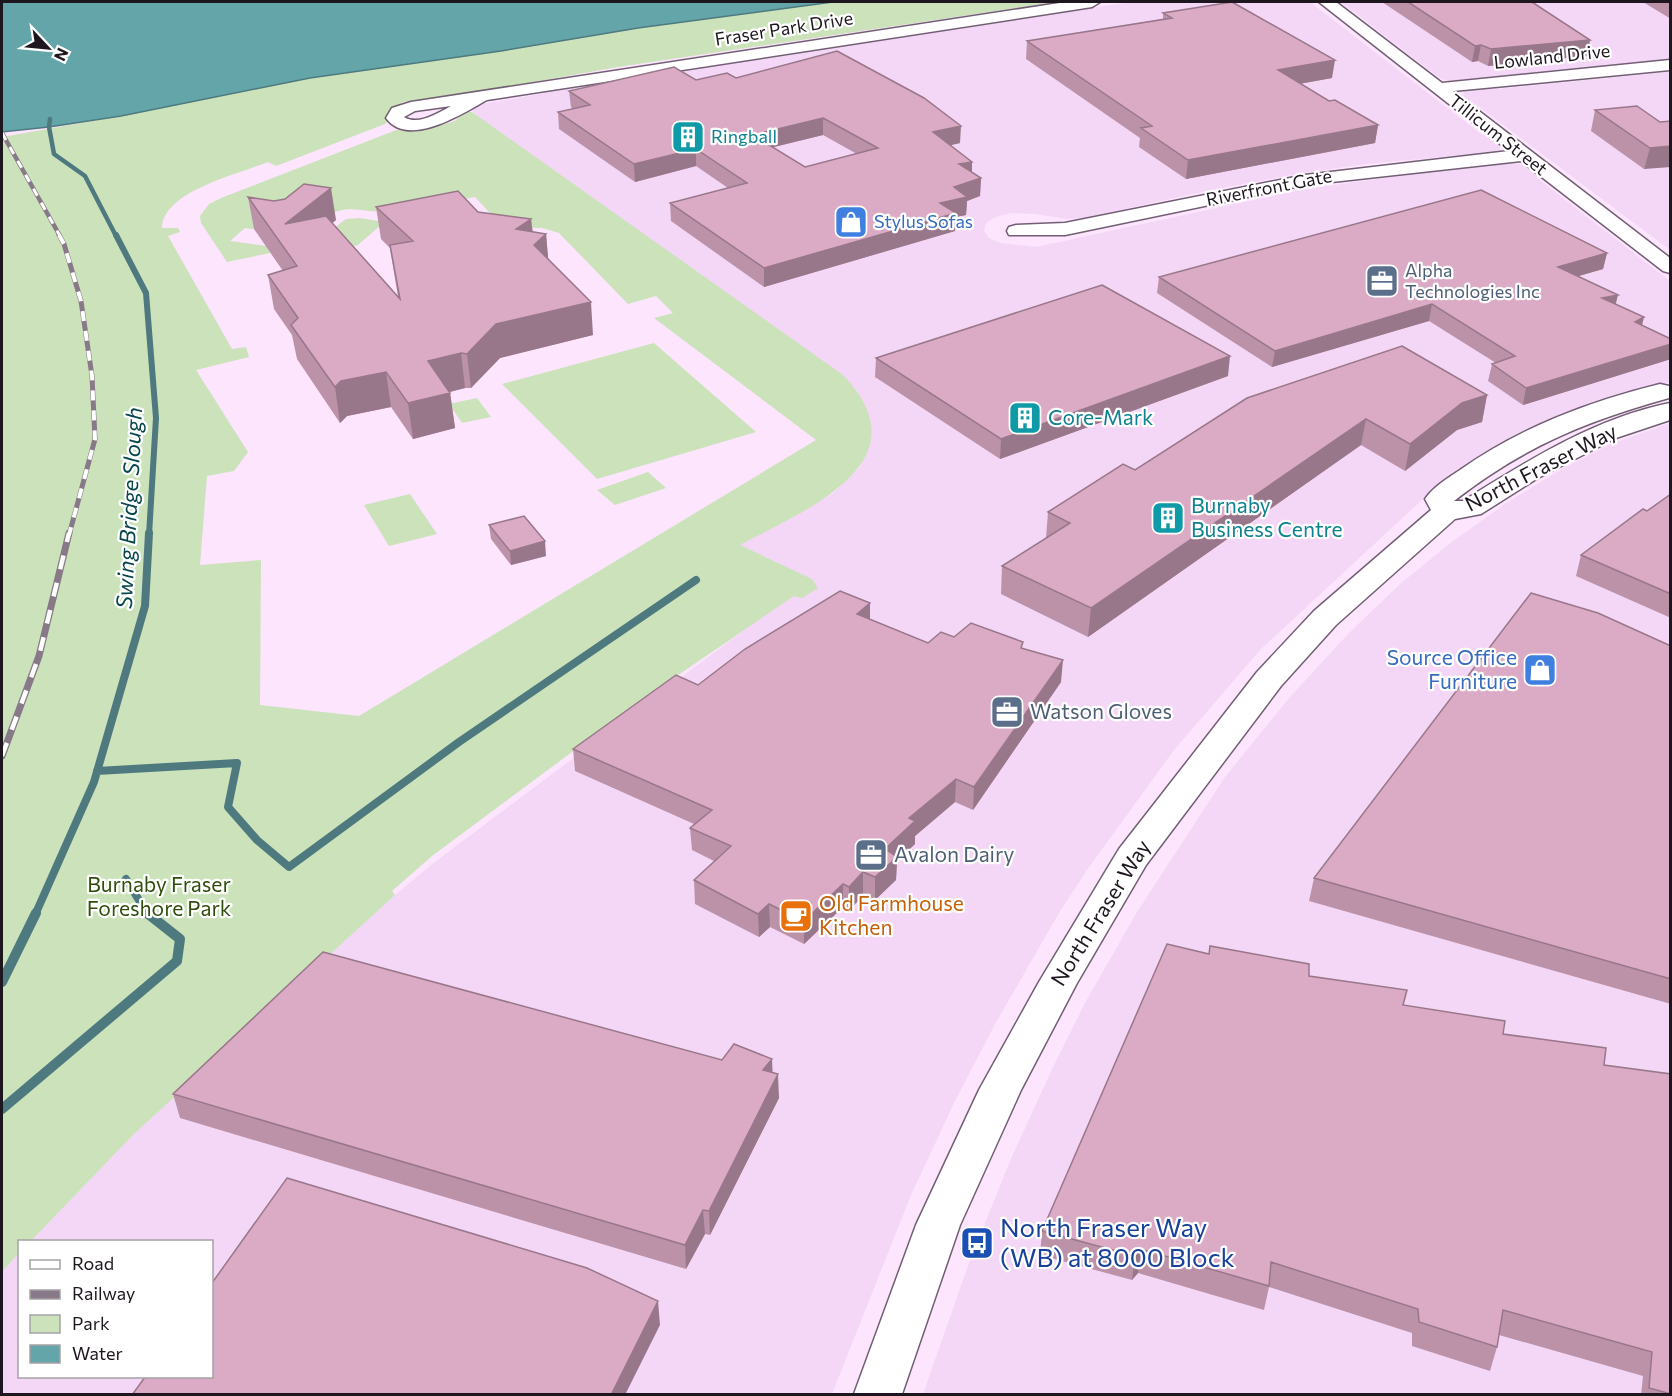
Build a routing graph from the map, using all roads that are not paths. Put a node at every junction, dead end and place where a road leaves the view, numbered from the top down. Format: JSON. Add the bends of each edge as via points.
{"nodes":[{"id":1,"x":1092,"y":2,"type":"edge"},
{"id":2,"x":1327,"y":2,"type":"edge"},
{"id":3,"x":1671,"y":65,"type":"edge"},
{"id":4,"x":1438,"y":88,"type":"junction"},
{"id":5,"x":481,"y":97,"type":"dead end"},
{"id":6,"x":1523,"y":155,"type":"junction"},
{"id":7,"x":1016,"y":231,"type":"dead end"},
{"id":8,"x":1671,"y":267,"type":"edge"},
{"id":9,"x":1671,"y":389,"type":"edge"},
{"id":10,"x":1671,"y":411,"type":"edge"},
{"id":11,"x":1446,"y":512,"type":"junction"},
{"id":12,"x":878,"y":1395,"type":"edge"}],
"edges":[{"from":1,"to":5,"type":"street","name":"Fraser Park Drive"},
{"from":2,"to":4,"type":"street","name":"Tillicum Street"},
{"from":3,"to":4,"type":"street","name":"Lowland Drive"},
{"from":4,"to":6,"type":"street","name":"Tillicum Street"},
{"from":6,"to":7,"type":"street","name":"Riverfront Gate","via":[[1305,180],[1065,229]]},
{"from":6,"to":8,"type":"street","name":"Tillicum Street"},
{"from":9,"to":11,"type":"street","name":"North Fraser Way","via":[[1596,410],[1526,442],[1462,480],[1439,499]]},
{"from":10,"to":11,"type":"street","name":"North Fraser Way","via":[[1606,432],[1528,472],[1471,508]]},
{"from":11,"to":12,"type":"street","name":"North Fraser Way","via":[[1325,618],[1285,662],[1132,858],[1000,1090],[938,1225]]}]}
